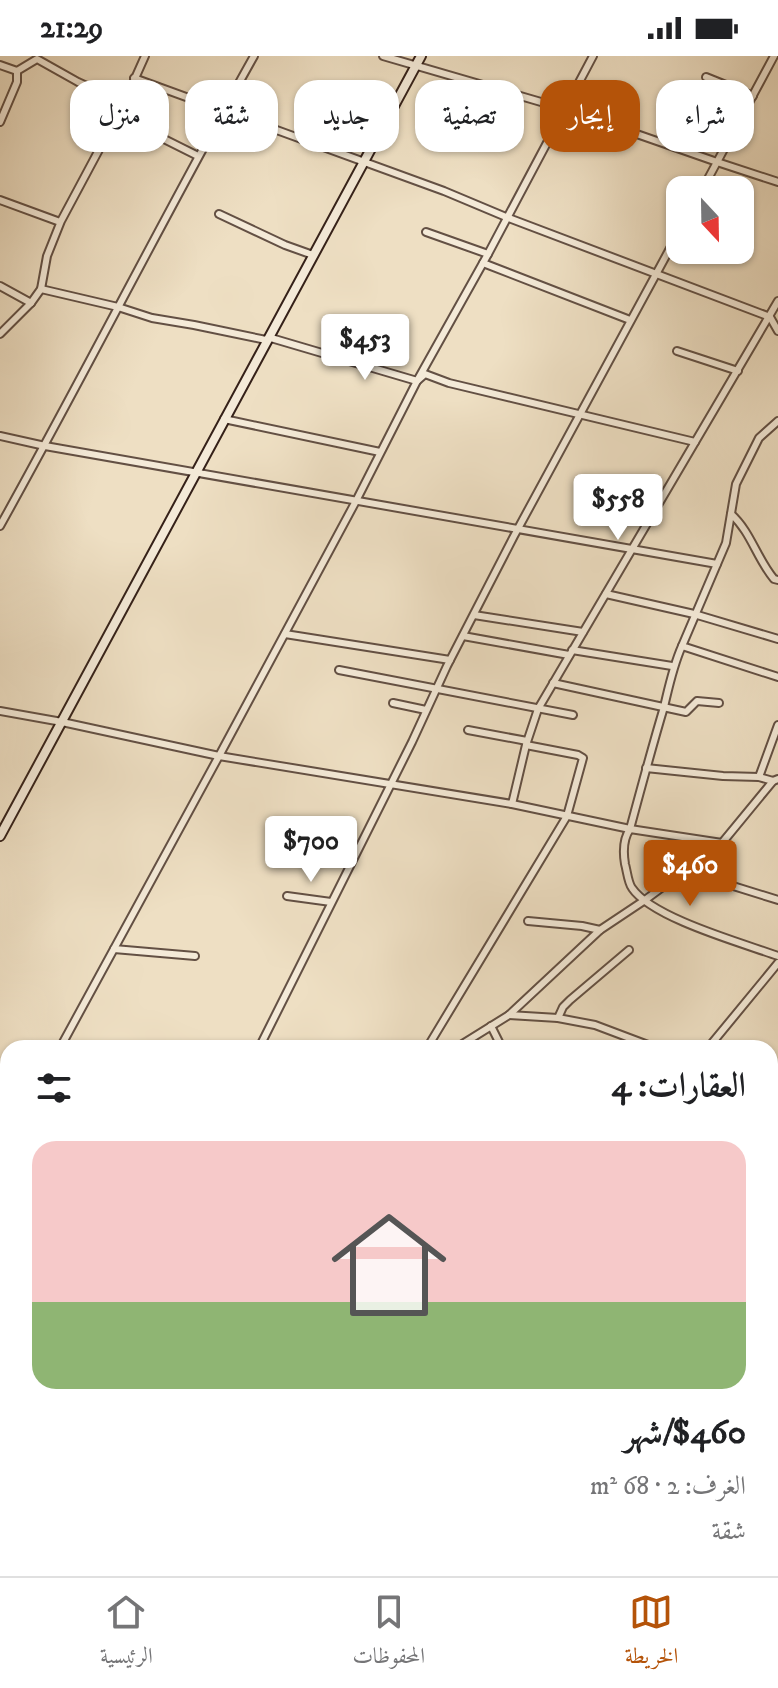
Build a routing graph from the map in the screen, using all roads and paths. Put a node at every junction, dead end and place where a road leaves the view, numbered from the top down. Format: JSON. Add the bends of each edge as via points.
{"nodes":[{"id":1,"x":145,"y":56,"type":"edge"},
{"id":2,"x":254,"y":56,"type":"edge"},
{"id":3,"x":383,"y":56,"type":"edge"},
{"id":4,"x":421,"y":56,"type":"edge"},
{"id":5,"x":593,"y":56,"type":"edge"},
{"id":6,"x":774,"y":56,"type":"edge"},
{"id":7,"x":38,"y":58,"type":"edge"},
{"id":8,"x":0,"y":65,"type":"edge"},
{"id":9,"x":416,"y":66,"type":"junction"},
{"id":10,"x":17,"y":71,"type":"junction"},
{"id":11,"x":706,"y":77,"type":"dead end"},
{"id":12,"x":134,"y":78,"type":"joint"},
{"id":13,"x":75,"y":80,"type":"edge"},
{"id":14,"x":240,"y":80,"type":"edge"},
{"id":15,"x":580,"y":80,"type":"edge"},
{"id":16,"x":713,"y":80,"type":"edge"},
{"id":17,"x":754,"y":94,"type":"edge"},
{"id":18,"x":185,"y":97,"type":"edge"},
{"id":19,"x":540,"y":102,"type":"edge"},
{"id":20,"x":0,"y":122,"type":"edge"},
{"id":21,"x":278,"y":131,"type":"edge"},
{"id":22,"x":640,"y":135,"type":"edge"},
{"id":23,"x":169,"y":142,"type":"edge"},
{"id":24,"x":97,"y":152,"type":"edge"},
{"id":25,"x":200,"y":152,"type":"edge"},
{"id":26,"x":542,"y":152,"type":"edge"},
{"id":27,"x":722,"y":152,"type":"edge"},
{"id":28,"x":198,"y":156,"type":"junction"},
{"id":29,"x":363,"y":162,"type":"junction"},
{"id":30,"x":717,"y":162,"type":"junction"},
{"id":31,"x":710,"y":176,"type":"edge"},
{"id":32,"x":778,"y":182,"type":"edge"},
{"id":33,"x":0,"y":200,"type":"edge"},
{"id":34,"x":219,"y":214,"type":"dead end"},
{"id":35,"x":506,"y":217,"type":"junction"},
{"id":36,"x":60,"y":222,"type":"junction"},
{"id":37,"x":426,"y":232,"type":"dead end"},
{"id":38,"x":488,"y":254,"type":"junction"},
{"id":39,"x":313,"y":255,"type":"junction"},
{"id":40,"x":666,"y":256,"type":"edge"},
{"id":41,"x":483,"y":263,"type":"junction"},
{"id":42,"x":656,"y":274,"type":"junction"},
{"id":43,"x":0,"y":286,"type":"edge"},
{"id":44,"x":41,"y":289,"type":"junction"},
{"id":45,"x":778,"y":301,"type":"edge"},
{"id":46,"x":31,"y":303,"type":"junction"},
{"id":47,"x":118,"y":307,"type":"junction"},
{"id":48,"x":770,"y":317,"type":"junction"},
{"id":49,"x":630,"y":320,"type":"junction"},
{"id":50,"x":778,"y":331,"type":"edge"},
{"id":51,"x":0,"y":334,"type":"edge"},
{"id":52,"x":266,"y":340,"type":"junction"},
{"id":53,"x":677,"y":351,"type":"dead end"},
{"id":54,"x":738,"y":371,"type":"junction"},
{"id":55,"x":417,"y":381,"type":"junction"},
{"id":56,"x":581,"y":414,"type":"junction"},
{"id":57,"x":224,"y":419,"type":"junction"},
{"id":58,"x":778,"y":421,"type":"edge"},
{"id":59,"x":0,"y":436,"type":"edge"},
{"id":60,"x":695,"y":442,"type":"junction"},
{"id":61,"x":45,"y":446,"type":"junction"},
{"id":62,"x":380,"y":452,"type":"junction"},
{"id":63,"x":195,"y":472,"type":"junction"},
{"id":64,"x":356,"y":501,"type":"junction"},
{"id":65,"x":731,"y":514,"type":"junction"},
{"id":66,"x":0,"y":526,"type":"edge"},
{"id":67,"x":518,"y":530,"type":"junction"},
{"id":68,"x":631,"y":550,"type":"junction"},
{"id":69,"x":717,"y":564,"type":"junction"},
{"id":70,"x":778,"y":580,"type":"edge"},
{"id":71,"x":606,"y":594,"type":"junction"},
{"id":72,"x":694,"y":614,"type":"junction"},
{"id":73,"x":474,"y":615,"type":"junction"},
{"id":74,"x":583,"y":632,"type":"junction"},
{"id":75,"x":285,"y":634,"type":"junction"},
{"id":76,"x":463,"y":636,"type":"junction"},
{"id":77,"x":778,"y":639,"type":"edge"},
{"id":78,"x":682,"y":646,"type":"junction"},
{"id":79,"x":570,"y":652,"type":"junction"},
{"id":80,"x":450,"y":660,"type":"junction"},
{"id":81,"x":672,"y":666,"type":"junction"},
{"id":82,"x":339,"y":670,"type":"dead end"},
{"id":83,"x":778,"y":677,"type":"edge"},
{"id":84,"x":553,"y":683,"type":"junction"},
{"id":85,"x":438,"y":688,"type":"junction"},
{"id":86,"x":393,"y":703,"type":"dead end"},
{"id":87,"x":719,"y":703,"type":"dead end"},
{"id":88,"x":664,"y":707,"type":"junction"},
{"id":89,"x":538,"y":709,"type":"junction"},
{"id":90,"x":426,"y":710,"type":"junction"},
{"id":91,"x":0,"y":711,"type":"edge"},
{"id":92,"x":573,"y":715,"type":"dead end"},
{"id":93,"x":62,"y":722,"type":"junction"},
{"id":94,"x":778,"y":725,"type":"edge"},
{"id":95,"x":468,"y":730,"type":"dead end"},
{"id":96,"x":526,"y":743,"type":"junction"},
{"id":97,"x":219,"y":756,"type":"junction"},
{"id":98,"x":646,"y":768,"type":"junction"},
{"id":99,"x":759,"y":777,"type":"junction"},
{"id":100,"x":776,"y":780,"type":"edge"},
{"id":101,"x":391,"y":784,"type":"junction"},
{"id":102,"x":512,"y":804,"type":"junction"},
{"id":103,"x":567,"y":816,"type":"junction"},
{"id":104,"x":630,"y":829,"type":"junction"},
{"id":105,"x":0,"y":836,"type":"edge"},
{"id":106,"x":722,"y":843,"type":"junction"},
{"id":107,"x":685,"y":871,"type":"junction"},
{"id":108,"x":287,"y":896,"type":"dead end"},
{"id":109,"x":645,"y":900,"type":"junction"},
{"id":110,"x":778,"y":900,"type":"edge"},
{"id":111,"x":331,"y":902,"type":"junction"},
{"id":112,"x":528,"y":921,"type":"dead end"},
{"id":113,"x":600,"y":930,"type":"junction"},
{"id":114,"x":114,"y":949,"type":"junction"},
{"id":115,"x":629,"y":950,"type":"dead end"},
{"id":116,"x":195,"y":956,"type":"dead end"},
{"id":117,"x":778,"y":956,"type":"edge"},
{"id":118,"x":778,"y":963,"type":"edge"},
{"id":119,"x":509,"y":1015,"type":"junction"},
{"id":120,"x":558,"y":1018,"type":"junction"},
{"id":121,"x":491,"y":1026,"type":"junction"},
{"id":122,"x":64,"y":1040,"type":"edge"},
{"id":123,"x":263,"y":1040,"type":"edge"},
{"id":124,"x":432,"y":1040,"type":"edge"},
{"id":125,"x":469,"y":1040,"type":"edge"},
{"id":126,"x":498,"y":1040,"type":"edge"},
{"id":127,"x":635,"y":1040,"type":"edge"},
{"id":128,"x":715,"y":1040,"type":"edge"}],
"edges":[{"from":1,"to":12,"type":"street"},
{"from":2,"to":14,"type":"street"},
{"from":3,"to":9,"type":"street"},
{"from":4,"to":9,"type":"main road"},
{"from":5,"to":15,"type":"street"},
{"from":6,"to":17,"type":"street"},
{"from":7,"to":10,"type":"street"},
{"from":7,"to":13,"type":"street"},
{"from":8,"to":10,"type":"street"},
{"from":9,"to":19,"type":"street"},
{"from":9,"to":29,"type":"main road"},
{"from":10,"to":20,"type":"street"},
{"from":11,"to":16,"type":"street"},
{"from":12,"to":18,"type":"street"},
{"from":21,"to":29,"type":"street"},
{"from":22,"to":30,"type":"street"},
{"from":23,"to":28,"type":"street"},
{"from":24,"to":36,"type":"street"},
{"from":25,"to":28,"type":"street"},
{"from":26,"to":35,"type":"street"},
{"from":27,"to":30,"type":"street"},
{"from":28,"to":47,"type":"street"},
{"from":29,"to":35,"type":"street"},
{"from":29,"to":39,"type":"main road"},
{"from":30,"to":31,"type":"street"},
{"from":30,"to":32,"type":"street"},
{"from":33,"to":36,"type":"street"},
{"from":34,"to":39,"type":"street"},
{"from":35,"to":38,"type":"street"},
{"from":35,"to":42,"type":"street"},
{"from":36,"to":44,"type":"street"},
{"from":37,"to":38,"type":"street"},
{"from":38,"to":41,"type":"street"},
{"from":39,"to":52,"type":"main road"},
{"from":40,"to":42,"type":"street"},
{"from":41,"to":49,"type":"street"},
{"from":41,"to":55,"type":"street"},
{"from":42,"to":48,"type":"street"},
{"from":42,"to":49,"type":"street"},
{"from":43,"to":46,"type":"street"},
{"from":44,"to":46,"type":"street"},
{"from":44,"to":47,"type":"street"},
{"from":45,"to":48,"type":"street"},
{"from":46,"to":51,"type":"street"},
{"from":47,"to":52,"type":"street"},
{"from":47,"to":61,"type":"street"},
{"from":48,"to":50,"type":"street"},
{"from":48,"to":54,"type":"street"},
{"from":49,"to":56,"type":"street"},
{"from":52,"to":55,"type":"street"},
{"from":52,"to":57,"type":"main road"},
{"from":53,"to":54,"type":"street"},
{"from":54,"to":60,"type":"street"},
{"from":55,"to":56,"type":"street","via":[[425,374]]},
{"from":55,"to":62,"type":"street"},
{"from":56,"to":60,"type":"street"},
{"from":56,"to":67,"type":"street"},
{"from":57,"to":62,"type":"street"},
{"from":57,"to":63,"type":"main road"},
{"from":58,"to":65,"type":"street","via":[[759,438],[736,484]]},
{"from":59,"to":61,"type":"street"},
{"from":60,"to":68,"type":"street"},
{"from":61,"to":63,"type":"street"},
{"from":61,"to":66,"type":"street"},
{"from":62,"to":64,"type":"street"},
{"from":63,"to":64,"type":"street"},
{"from":63,"to":93,"type":"main road"},
{"from":64,"to":67,"type":"street"},
{"from":64,"to":75,"type":"street"},
{"from":65,"to":69,"type":"street"},
{"from":65,"to":70,"type":"street","via":[[765,569]]},
{"from":67,"to":68,"type":"street"},
{"from":67,"to":73,"type":"street"},
{"from":68,"to":69,"type":"street"},
{"from":68,"to":71,"type":"street"},
{"from":69,"to":72,"type":"street"},
{"from":71,"to":72,"type":"street"},
{"from":71,"to":74,"type":"street"},
{"from":72,"to":77,"type":"street"},
{"from":72,"to":78,"type":"street"},
{"from":73,"to":74,"type":"street"},
{"from":73,"to":76,"type":"street"},
{"from":74,"to":79,"type":"street"},
{"from":75,"to":80,"type":"street"},
{"from":75,"to":97,"type":"street"},
{"from":76,"to":79,"type":"street"},
{"from":76,"to":80,"type":"street"},
{"from":78,"to":81,"type":"street"},
{"from":78,"to":83,"type":"street"},
{"from":79,"to":81,"type":"street"},
{"from":79,"to":84,"type":"street"},
{"from":80,"to":85,"type":"street"},
{"from":81,"to":88,"type":"street"},
{"from":82,"to":85,"type":"street"},
{"from":84,"to":88,"type":"street"},
{"from":84,"to":89,"type":"street"},
{"from":85,"to":89,"type":"street"},
{"from":85,"to":90,"type":"street"},
{"from":86,"to":90,"type":"street"},
{"from":87,"to":88,"type":"street","via":[[697,701],[686,712]]},
{"from":88,"to":98,"type":"street"},
{"from":89,"to":92,"type":"street"},
{"from":89,"to":96,"type":"street"},
{"from":90,"to":101,"type":"street"},
{"from":91,"to":93,"type":"street"},
{"from":93,"to":97,"type":"street"},
{"from":93,"to":105,"type":"main road"},
{"from":94,"to":99,"type":"street"},
{"from":95,"to":96,"type":"street"},
{"from":96,"to":102,"type":"street"},
{"from":96,"to":103,"type":"street","via":[[583,758]]},
{"from":97,"to":101,"type":"street"},
{"from":97,"to":114,"type":"street"},
{"from":98,"to":99,"type":"street"},
{"from":98,"to":104,"type":"street"},
{"from":99,"to":100,"type":"street"},
{"from":100,"to":106,"type":"street"},
{"from":101,"to":102,"type":"street"},
{"from":101,"to":111,"type":"street"},
{"from":102,"to":103,"type":"street"},
{"from":103,"to":104,"type":"street"},
{"from":103,"to":124,"type":"street"},
{"from":104,"to":106,"type":"street"},
{"from":104,"to":109,"type":"street","via":[[623,855],[631,887]]},
{"from":106,"to":107,"type":"street"},
{"from":107,"to":109,"type":"street"},
{"from":107,"to":110,"type":"street"},
{"from":108,"to":111,"type":"street"},
{"from":109,"to":113,"type":"street"},
{"from":109,"to":117,"type":"street","via":[[670,917]]},
{"from":111,"to":123,"type":"street"},
{"from":112,"to":113,"type":"street"},
{"from":113,"to":119,"type":"street"},
{"from":114,"to":116,"type":"street"},
{"from":114,"to":122,"type":"street"},
{"from":115,"to":120,"type":"street","via":[[570,1000]]},
{"from":118,"to":128,"type":"street"},
{"from":119,"to":120,"type":"street"},
{"from":119,"to":121,"type":"street"},
{"from":120,"to":127,"type":"street"},
{"from":121,"to":125,"type":"street"},
{"from":121,"to":126,"type":"street"}]}
